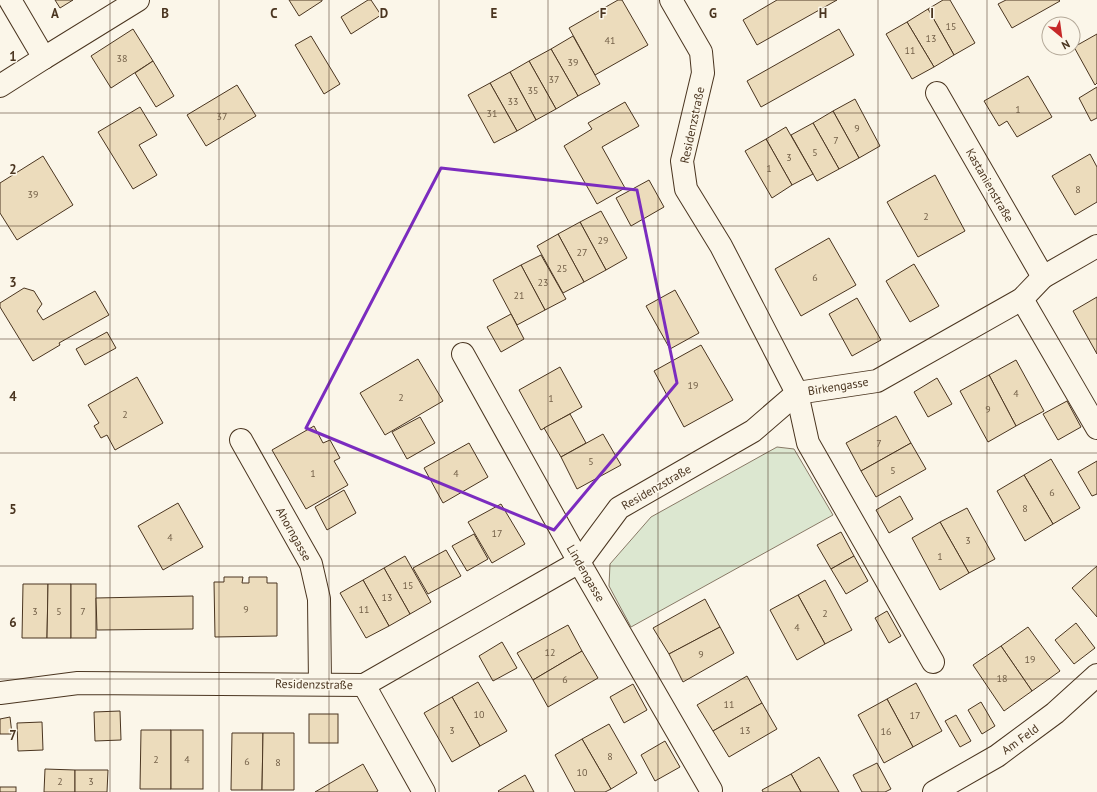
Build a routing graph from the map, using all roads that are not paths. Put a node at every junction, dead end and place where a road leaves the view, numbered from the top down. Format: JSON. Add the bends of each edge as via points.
{"nodes":[{"id":1,"x":10,"y":0,"type":"edge"},
{"id":2,"x":138,"y":0,"type":"edge"},
{"id":3,"x":671,"y":0,"type":"edge"},
{"id":4,"x":44,"y":58,"type":"junction"},
{"id":5,"x":0,"y":86,"type":"edge"},
{"id":6,"x":937,"y":93,"type":"dead end"},
{"id":7,"x":1097,"y":246,"type":"edge"},
{"id":8,"x":1043,"y":277,"type":"junction"},
{"id":9,"x":1022,"y":299,"type":"junction"},
{"id":10,"x":463,"y":354,"type":"dead end"},
{"id":11,"x":797,"y":393,"type":"junction"},
{"id":12,"x":1097,"y":428,"type":"edge"},
{"id":13,"x":241,"y":440,"type":"dead end"},
{"id":14,"x":579,"y":562,"type":"junction"},
{"id":15,"x":933,"y":662,"type":"dead end"},
{"id":16,"x":1097,"y":675,"type":"edge"},
{"id":17,"x":320,"y":684,"type":"junction"},
{"id":18,"x":364,"y":685,"type":"junction"},
{"id":19,"x":0,"y":693,"type":"edge"},
{"id":20,"x":711,"y":790,"type":"dead end"},
{"id":21,"x":424,"y":792,"type":"edge"},
{"id":22,"x":934,"y":792,"type":"edge"}],
"edges":[{"from":1,"to":4,"type":"street"},
{"from":2,"to":4,"type":"street"},
{"from":3,"to":11,"type":"street","name":"Residenzstraße","via":[[701,52],[703,72],[682,161],[686,189],[721,246]]},
{"from":4,"to":5,"type":"street"},
{"from":6,"to":8,"type":"street","name":"Kastanienstraße"},
{"from":7,"to":8,"type":"street","name":"Birkengasse"},
{"from":8,"to":9,"type":"street","name":"Birkengasse"},
{"from":9,"to":11,"type":"street","name":"Birkengasse","via":[[877,381]]},
{"from":9,"to":12,"type":"street"},
{"from":10,"to":14,"type":"street","name":"Lindengasse"},
{"from":11,"to":14,"type":"street","name":"Residenzstraße","via":[[753,431],[618,508]]},
{"from":11,"to":15,"type":"street","name":"Birkengasse","via":[[808,443]]},
{"from":13,"to":17,"type":"street","name":"Ahorngasse","via":[[311,564],[319,599]]},
{"from":14,"to":18,"type":"street","name":"Residenzstraße"},
{"from":14,"to":20,"type":"street","name":"Lindengasse"},
{"from":16,"to":22,"type":"street","name":"Am Feld","via":[[1055,713],[997,756]]},
{"from":17,"to":18,"type":"street","name":"Residenzstraße"},
{"from":17,"to":19,"type":"street","name":"Residenzstraße","via":[[78,683]]},
{"from":18,"to":21,"type":"street"}]}
